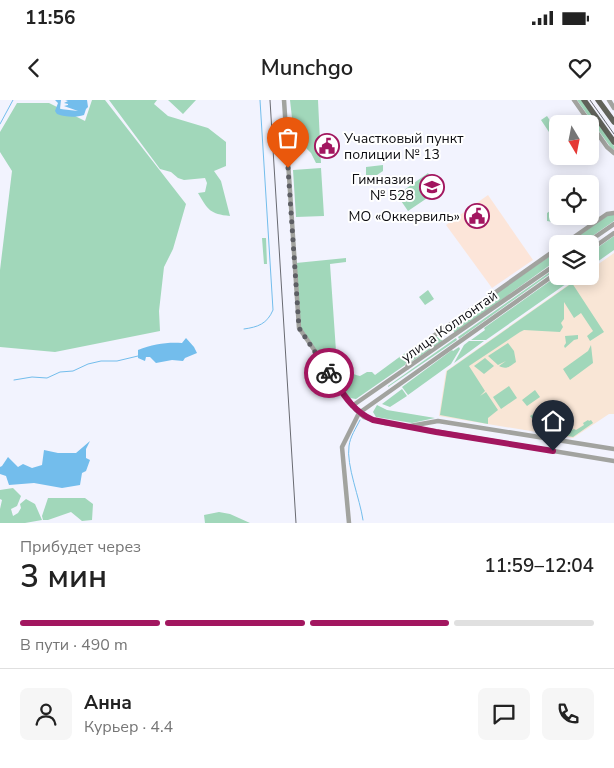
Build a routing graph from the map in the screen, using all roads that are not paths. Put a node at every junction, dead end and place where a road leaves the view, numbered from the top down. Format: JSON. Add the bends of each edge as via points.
{"nodes":[{"id":1,"x":284,"y":100,"type":"edge"},
{"id":2,"x":574,"y":100,"type":"edge"},
{"id":3,"x":584,"y":100,"type":"edge"},
{"id":4,"x":598,"y":100,"type":"edge"},
{"id":5,"x":608,"y":100,"type":"edge"},
{"id":6,"x":614,"y":108,"type":"edge"},
{"id":7,"x":614,"y":122,"type":"edge"},
{"id":8,"x":614,"y":142,"type":"edge"},
{"id":9,"x":614,"y":152,"type":"edge"},
{"id":10,"x":614,"y":213,"type":"edge"},
{"id":11,"x":614,"y":224,"type":"edge"},
{"id":12,"x":614,"y":233,"type":"edge"},
{"id":13,"x":577,"y":235,"type":"edge"},
{"id":14,"x":598,"y":235,"type":"edge"},
{"id":15,"x":599,"y":244,"type":"edge"},
{"id":16,"x":549,"y":254,"type":"edge"},
{"id":17,"x":549,"y":269,"type":"edge"},
{"id":18,"x":549,"y":278,"type":"edge"},
{"id":19,"x":407,"y":368,"type":"junction"},
{"id":20,"x":352,"y":406,"type":"junction"},
{"id":21,"x":359,"y":413,"type":"junction"},
{"id":22,"x":420,"y":427,"type":"junction"},
{"id":23,"x":614,"y":449,"type":"edge"},
{"id":24,"x":614,"y":461,"type":"edge"},
{"id":25,"x":349,"y":523,"type":"edge"}],
"edges":[{"from":1,"to":20,"type":"street","via":[[299,328]]},
{"from":2,"to":9,"type":"street"},
{"from":3,"to":8,"type":"main road"},
{"from":4,"to":7,"type":"main road"},
{"from":5,"to":6,"type":"street"},
{"from":10,"to":13,"type":"street","via":[[607,214]]},
{"from":11,"to":14,"type":"street"},
{"from":12,"to":15,"type":"street"},
{"from":16,"to":19,"type":"street","via":[[414,348]]},
{"from":17,"to":19,"type":"street","name":"улица Коллонтай"},
{"from":18,"to":21,"type":"street","name":"улица Коллонтай"},
{"from":19,"to":20,"type":"street","name":"улица Коллонтай"},
{"from":20,"to":21,"type":"street"},
{"from":21,"to":22,"type":"street","via":[[373,420]]},
{"from":21,"to":25,"type":"street","via":[[342,447]]},
{"from":22,"to":23,"type":"street","via":[[433,420]]},
{"from":22,"to":24,"type":"street"}]}
